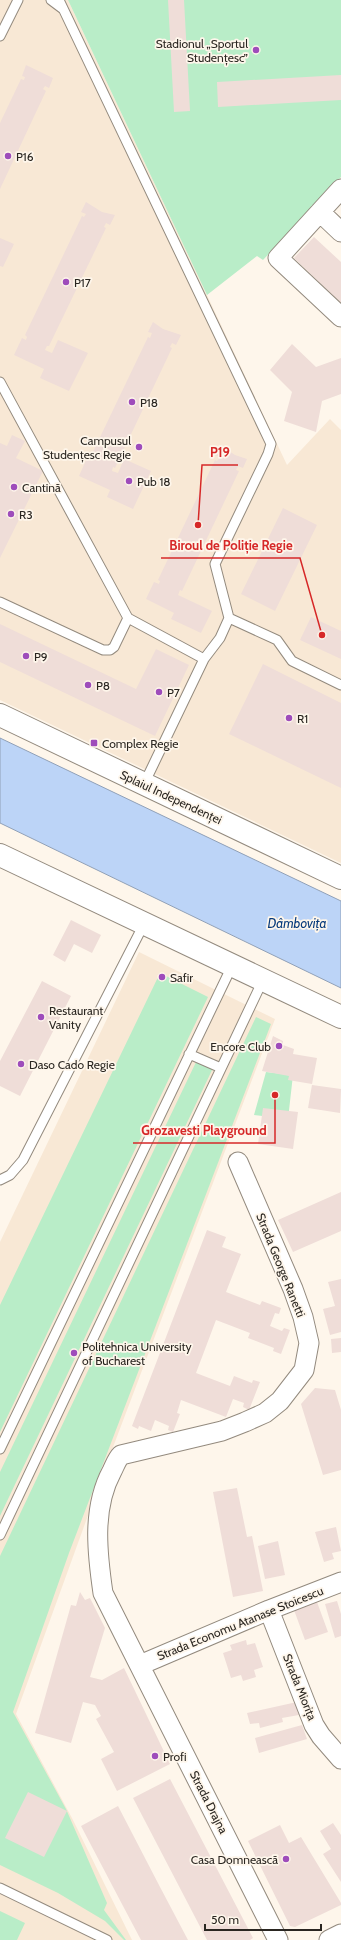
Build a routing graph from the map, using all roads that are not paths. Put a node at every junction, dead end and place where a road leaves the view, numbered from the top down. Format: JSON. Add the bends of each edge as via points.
{"nodes":[{"id":1,"x":18,"y":0,"type":"edge"},
{"id":2,"x":51,"y":0,"type":"edge"},
{"id":3,"x":59,"y":0,"type":"edge"},
{"id":4,"x":64,"y":10,"type":"junction"},
{"id":5,"x":0,"y":36,"type":"edge"},
{"id":6,"x":341,"y":189,"type":"edge"},
{"id":7,"x":320,"y":212,"type":"junction"},
{"id":8,"x":341,"y":232,"type":"edge"},
{"id":9,"x":341,"y":317,"type":"edge"},
{"id":10,"x":0,"y":382,"type":"edge"},
{"id":11,"x":0,"y":602,"type":"edge"},
{"id":12,"x":128,"y":618,"type":"junction"},
{"id":13,"x":229,"y":618,"type":"junction"},
{"id":14,"x":204,"y":659,"type":"junction"},
{"id":15,"x":341,"y":685,"type":"edge"},
{"id":16,"x":0,"y":715,"type":"edge"},
{"id":17,"x":144,"y":784,"type":"junction"},
{"id":18,"x":0,"y":855,"type":"edge"},
{"id":19,"x":341,"y":878,"type":"edge"},
{"id":20,"x":144,"y":924,"type":"junction"},
{"id":21,"x":232,"y":966,"type":"junction"},
{"id":22,"x":263,"y":980,"type":"junction"},
{"id":23,"x":341,"y":1017,"type":"edge"},
{"id":24,"x":189,"y":1054,"type":"junction"},
{"id":25,"x":221,"y":1068,"type":"junction"},
{"id":26,"x":238,"y":1162,"type":"dead end"},
{"id":27,"x":0,"y":1180,"type":"edge"},
{"id":28,"x":0,"y":1449,"type":"edge"},
{"id":29,"x":0,"y":1535,"type":"edge"},
{"id":30,"x":341,"y":1582,"type":"edge"},
{"id":31,"x":269,"y":1610,"type":"junction"},
{"id":32,"x":140,"y":1665,"type":"junction"},
{"id":33,"x":341,"y":1759,"type":"edge"},
{"id":34,"x":0,"y":1888,"type":"edge"},
{"id":35,"x":341,"y":1934,"type":"edge"},
{"id":36,"x":107,"y":1940,"type":"edge"},
{"id":37,"x":278,"y":1940,"type":"edge"},
{"id":38,"x":328,"y":1940,"type":"edge"}],
"edges":[{"from":1,"to":5,"type":"lane"},
{"from":2,"to":4,"type":"lane"},
{"from":3,"to":4,"type":"lane"},
{"from":4,"to":13,"type":"lane","via":[[271,444],[215,564]]},
{"from":6,"to":7,"type":"street"},
{"from":7,"to":8,"type":"street"},
{"from":7,"to":9,"type":"street","via":[[278,258]]},
{"from":10,"to":12,"type":"lane"},
{"from":11,"to":12,"type":"lane","via":[[103,650],[114,647]]},
{"from":12,"to":14,"type":"lane"},
{"from":13,"to":14,"type":"lane","via":[[220,638]]},
{"from":13,"to":15,"type":"lane","via":[[277,640],[292,661]]},
{"from":14,"to":17,"type":"lane"},
{"from":16,"to":17,"type":"main road","name":"Splaiul Independenței"},
{"from":17,"to":19,"type":"main road","name":"Splaiul Independenței"},
{"from":18,"to":20,"type":"main road"},
{"from":20,"to":21,"type":"main road"},
{"from":20,"to":27,"type":"lane","via":[[24,1160],[10,1175]]},
{"from":21,"to":22,"type":"main road"},
{"from":21,"to":24,"type":"lane"},
{"from":22,"to":23,"type":"main road"},
{"from":22,"to":25,"type":"lane"},
{"from":24,"to":25,"type":"lane"},
{"from":24,"to":28,"type":"lane"},
{"from":25,"to":29,"type":"lane"},
{"from":26,"to":32,"type":"street","name":"Strada George Ranetti","via":[[293,1289],[309,1343],[308,1356],[304,1370],[295,1384],[265,1413],[222,1431],[127,1452],[118,1458],[105,1487],[100,1508],[98,1560],[103,1592]]},
{"from":30,"to":31,"type":"street","name":"Strada Economu Atanase Stoicescu"},
{"from":31,"to":32,"type":"street","name":"Strada Economu Atanase Stoicescu"},
{"from":31,"to":33,"type":"street","name":"Strada Miorița","via":[[314,1725]]},
{"from":32,"to":37,"type":"street","name":"Strada Drajna"},
{"from":34,"to":36,"type":"lane"},
{"from":35,"to":38,"type":"street"}]}
